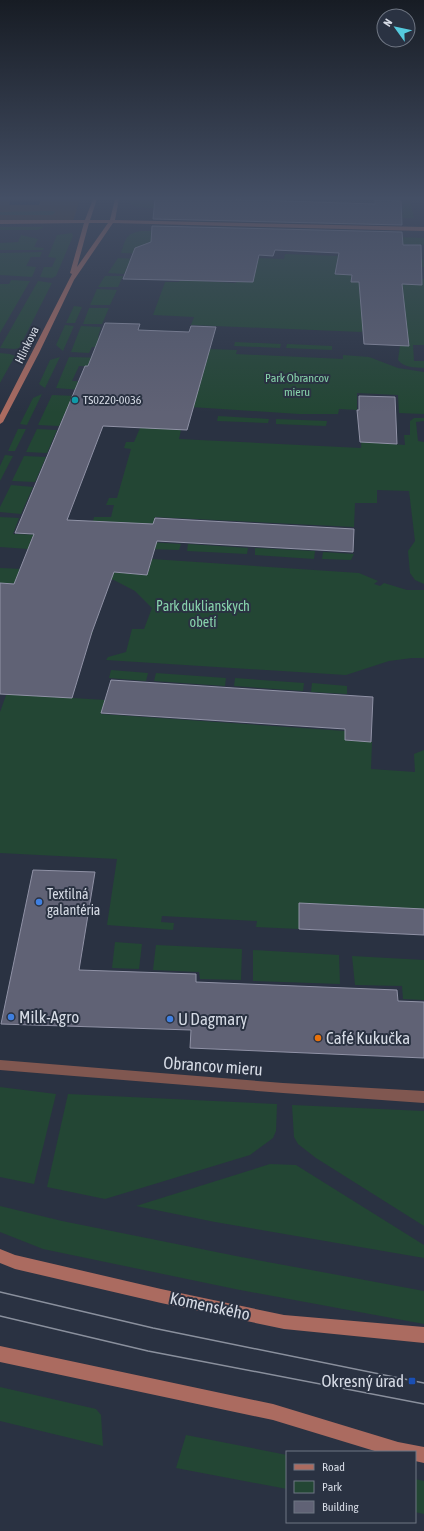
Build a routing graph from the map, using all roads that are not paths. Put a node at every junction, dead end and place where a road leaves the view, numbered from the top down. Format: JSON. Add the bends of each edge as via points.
{"nodes":[{"id":1,"x":74,"y":270,"type":"edge"},
{"id":2,"x":77,"y":270,"type":"edge"},
{"id":3,"x":72,"y":277,"type":"junction"},
{"id":4,"x":0,"y":422,"type":"edge"},
{"id":5,"x":0,"y":1066,"type":"edge"},
{"id":6,"x":424,"y":1097,"type":"edge"},
{"id":7,"x":0,"y":1256,"type":"edge"},
{"id":8,"x":424,"y":1335,"type":"edge"},
{"id":9,"x":0,"y":1354,"type":"edge"},
{"id":10,"x":403,"y":1451,"type":"edge"}],
"edges":[{"from":1,"to":3,"type":"main road","name":"Hlinkova"},
{"from":2,"to":3,"type":"main road","name":"Hlinkova"},
{"from":3,"to":4,"type":"main road","name":"Hlinkova"},
{"from":5,"to":6,"type":"street","name":"Obrancov mieru"},
{"from":7,"to":8,"type":"main road","name":"Komenského","via":[[15,1262],[161,1296],[284,1322]]},
{"from":9,"to":10,"type":"main road","via":[[274,1412]]}]}
